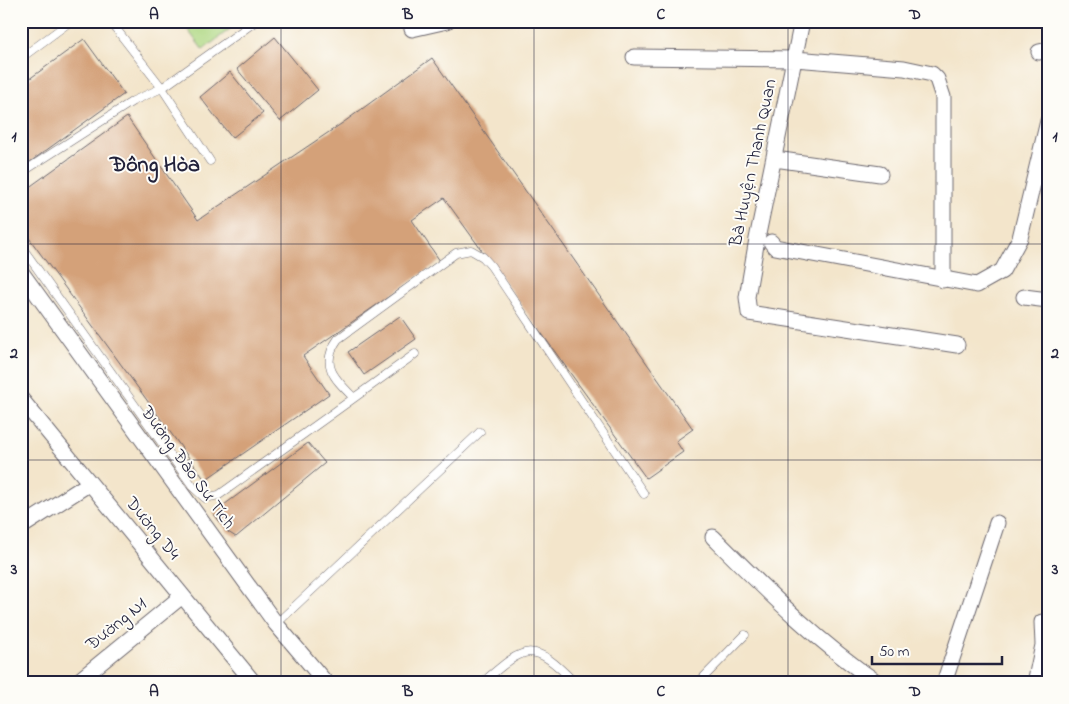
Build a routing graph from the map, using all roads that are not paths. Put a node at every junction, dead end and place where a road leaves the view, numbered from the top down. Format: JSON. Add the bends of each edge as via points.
{"nodes":[{"id":1,"x":71,"y":21,"type":"edge"},
{"id":2,"x":110,"y":21,"type":"edge"},
{"id":3,"x":256,"y":21,"type":"edge"},
{"id":4,"x":447,"y":21,"type":"edge"},
{"id":5,"x":802,"y":21,"type":"edge"},
{"id":6,"x":412,"y":29,"type":"dead end"},
{"id":7,"x":634,"y":56,"type":"dead end"},
{"id":8,"x":21,"y":58,"type":"edge"},
{"id":9,"x":795,"y":59,"type":"junction"},
{"id":10,"x":162,"y":88,"type":"junction"},
{"id":11,"x":1048,"y":121,"type":"edge"},
{"id":12,"x":775,"y":159,"type":"junction"},
{"id":13,"x":210,"y":161,"type":"dead end"},
{"id":14,"x":21,"y":173,"type":"edge"},
{"id":15,"x":880,"y":174,"type":"dead end"},
{"id":16,"x":764,"y":241,"type":"junction"},
{"id":17,"x":21,"y":246,"type":"edge"},
{"id":18,"x":21,"y":272,"type":"edge"},
{"id":19,"x":943,"y":280,"type":"junction"},
{"id":20,"x":1024,"y":297,"type":"dead end"},
{"id":21,"x":1048,"y":300,"type":"edge"},
{"id":22,"x":958,"y":345,"type":"dead end"},
{"id":23,"x":416,"y":354,"type":"dead end"},
{"id":24,"x":354,"y":398,"type":"junction"},
{"id":25,"x":21,"y":399,"type":"edge"},
{"id":26,"x":480,"y":432,"type":"dead end"},
{"id":27,"x":90,"y":483,"type":"junction"},
{"id":28,"x":644,"y":494,"type":"dead end"},
{"id":29,"x":997,"y":523,"type":"dead end"},
{"id":30,"x":21,"y":527,"type":"edge"},
{"id":31,"x":713,"y":537,"type":"dead end"},
{"id":32,"x":182,"y":596,"type":"junction"},
{"id":33,"x":1042,"y":622,"type":"dead end"},
{"id":34,"x":276,"y":624,"type":"junction"},
{"id":35,"x":745,"y":635,"type":"dead end"},
{"id":36,"x":76,"y":683,"type":"edge"},
{"id":37,"x":254,"y":683,"type":"edge"},
{"id":38,"x":326,"y":683,"type":"edge"},
{"id":39,"x":482,"y":683,"type":"edge"},
{"id":40,"x":575,"y":683,"type":"edge"},
{"id":41,"x":698,"y":683,"type":"edge"},
{"id":42,"x":878,"y":683,"type":"edge"},
{"id":43,"x":944,"y":683,"type":"edge"},
{"id":44,"x":1035,"y":683,"type":"edge"}],
"edges":[{"from":1,"to":8,"type":"lane"},
{"from":2,"to":10,"type":"lane"},
{"from":3,"to":10,"type":"lane"},
{"from":4,"to":6,"type":"street"},
{"from":5,"to":9,"type":"street","name":"Bà Huyện Thanh Quan"},
{"from":7,"to":9,"type":"street"},
{"from":9,"to":12,"type":"street","name":"Bà Huyện Thanh Quan"},
{"from":9,"to":19,"type":"street","via":[[904,68],[932,74],[936,79],[943,97]]},
{"from":10,"to":13,"type":"lane"},
{"from":10,"to":14,"type":"lane","via":[[133,101]]},
{"from":11,"to":19,"type":"street","via":[[1020,238],[1002,271],[977,285]]},
{"from":12,"to":15,"type":"street"},
{"from":12,"to":16,"type":"street","name":"Bà Huyện Thanh Quan"},
{"from":16,"to":19,"type":"street","via":[[775,247]]},
{"from":16,"to":22,"type":"street","name":"Bà Huyện Thanh Quan","via":[[747,297],[749,313]]},
{"from":17,"to":24,"type":"lane","via":[[194,488],[205,498],[219,495]]},
{"from":18,"to":34,"type":"street","name":"Đường Đào Sư Tích"},
{"from":20,"to":21,"type":"street"},
{"from":23,"to":24,"type":"lane"},
{"from":24,"to":28,"type":"lane","via":[[334,378],[330,364],[330,351],[338,339],[456,253],[471,250],[491,266]]},
{"from":25,"to":27,"type":"street","name":"Dường D4"},
{"from":26,"to":34,"type":"lane"},
{"from":27,"to":30,"type":"street"},
{"from":27,"to":32,"type":"street","name":"Dường D4"},
{"from":29,"to":43,"type":"street"},
{"from":31,"to":42,"type":"street","via":[[774,598]]},
{"from":32,"to":36,"type":"street","name":"Đường N1"},
{"from":32,"to":37,"type":"street","name":"Dường D4"},
{"from":33,"to":44,"type":"street","via":[[1043,644]]},
{"from":34,"to":38,"type":"street","name":"Đường Đào Sư Tích"},
{"from":35,"to":41,"type":"lane"},
{"from":39,"to":40,"type":"lane","via":[[513,656],[530,651],[540,652],[554,661]]}]}
